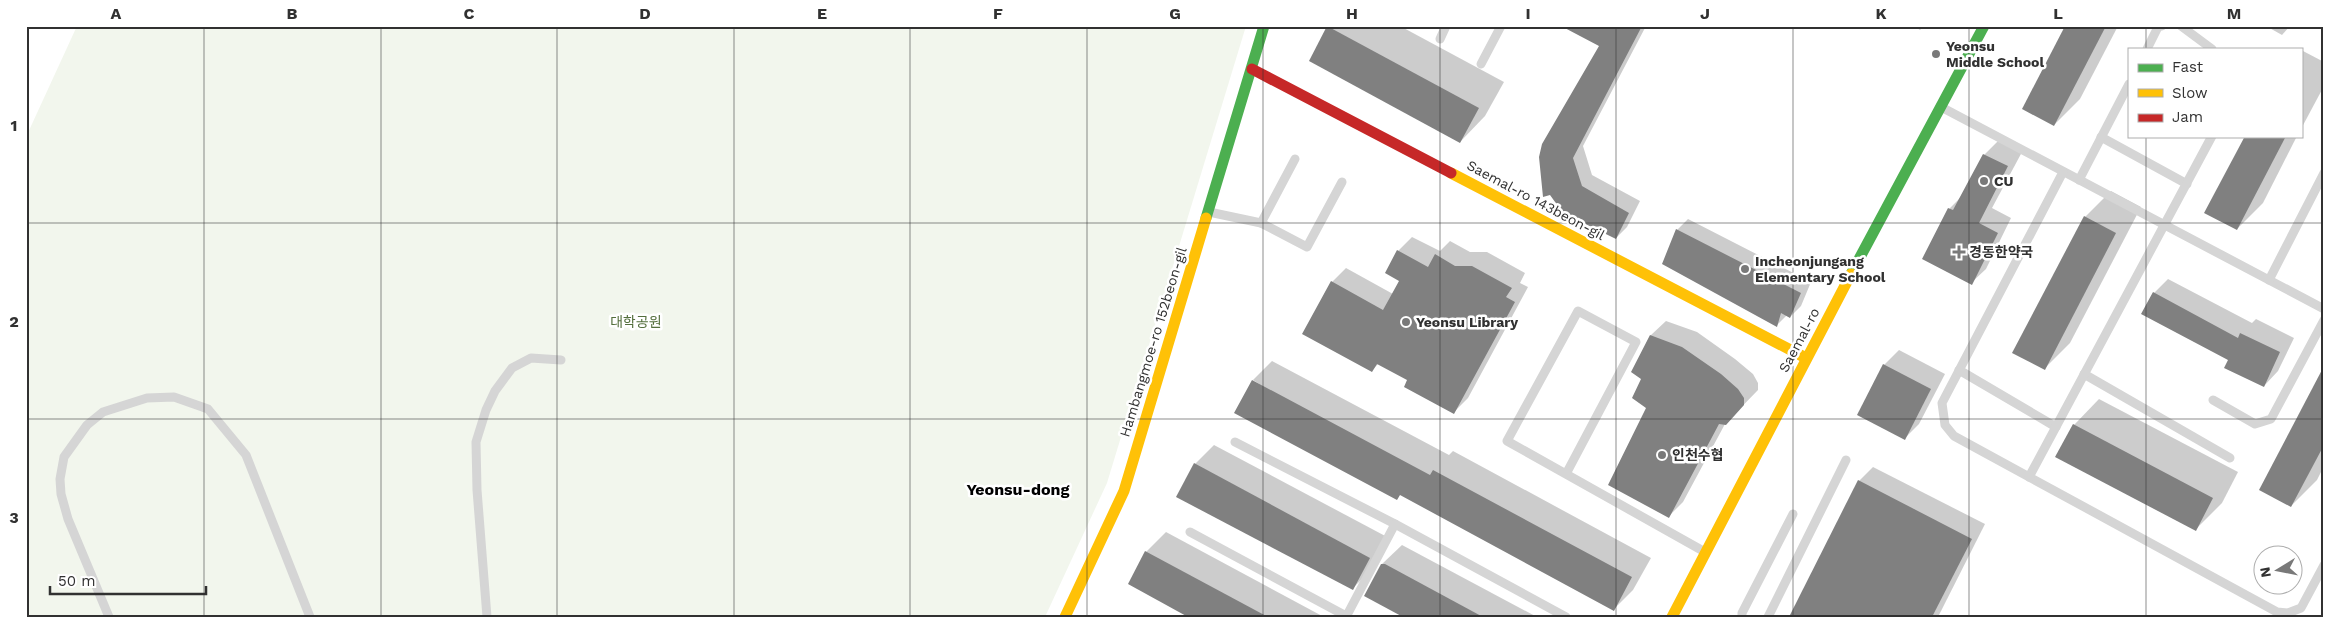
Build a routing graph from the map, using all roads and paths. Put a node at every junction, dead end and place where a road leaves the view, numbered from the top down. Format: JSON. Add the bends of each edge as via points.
{"nodes":[{"id":1,"x":1264,"y":26,"type":"edge"},
{"id":2,"x":1446,"y":26,"type":"edge"},
{"id":3,"x":1501,"y":26,"type":"edge"},
{"id":4,"x":1984,"y":26,"type":"edge"},
{"id":5,"x":2162,"y":26,"type":"edge"},
{"id":6,"x":2181,"y":26,"type":"edge"},
{"id":7,"x":1440,"y":39,"type":"dead end"},
{"id":8,"x":2148,"y":48,"type":"edge"},
{"id":9,"x":2211,"y":48,"type":"edge"},
{"id":10,"x":1481,"y":64,"type":"dead end"},
{"id":11,"x":1252,"y":69,"type":"junction"},
{"id":12,"x":2128,"y":86,"type":"edge"},
{"id":13,"x":1940,"y":107,"type":"junction"},
{"id":14,"x":2101,"y":137,"type":"junction"},
{"id":15,"x":2211,"y":138,"type":"edge"},
{"id":16,"x":1295,"y":159,"type":"dead end"},
{"id":17,"x":2063,"y":172,"type":"junction"},
{"id":18,"x":2324,"y":173,"type":"edge"},
{"id":19,"x":2079,"y":180,"type":"junction"},
{"id":20,"x":1342,"y":182,"type":"dead end"},
{"id":21,"x":2187,"y":184,"type":"junction"},
{"id":22,"x":1209,"y":212,"type":"junction"},
{"id":23,"x":1262,"y":223,"type":"junction"},
{"id":24,"x":2164,"y":225,"type":"junction"},
{"id":25,"x":2269,"y":280,"type":"junction"},
{"id":26,"x":2324,"y":309,"type":"edge"},
{"id":27,"x":2324,"y":320,"type":"edge"},
{"id":28,"x":1806,"y":358,"type":"junction"},
{"id":29,"x":561,"y":360,"type":"dead end"},
{"id":30,"x":1959,"y":370,"type":"junction"},
{"id":31,"x":2084,"y":374,"type":"junction"},
{"id":32,"x":2213,"y":400,"type":"dead end"},
{"id":33,"x":2056,"y":427,"type":"junction"},
{"id":34,"x":1235,"y":442,"type":"dead end"},
{"id":35,"x":2230,"y":458,"type":"dead end"},
{"id":36,"x":1846,"y":460,"type":"dead end"},
{"id":37,"x":1566,"y":474,"type":"junction"},
{"id":38,"x":2028,"y":477,"type":"junction"},
{"id":39,"x":1793,"y":514,"type":"dead end"},
{"id":40,"x":1395,"y":524,"type":"junction"},
{"id":41,"x":1190,"y":532,"type":"dead end"},
{"id":42,"x":1706,"y":552,"type":"junction"},
{"id":43,"x":2324,"y":565,"type":"edge"},
{"id":44,"x":1347,"y":616,"type":"edge"},
{"id":45,"x":109,"y":617,"type":"edge"},
{"id":46,"x":310,"y":617,"type":"edge"},
{"id":47,"x":487,"y":617,"type":"edge"},
{"id":48,"x":1064,"y":617,"type":"edge"},
{"id":49,"x":1566,"y":617,"type":"edge"},
{"id":50,"x":1672,"y":617,"type":"edge"},
{"id":51,"x":1742,"y":617,"type":"edge"},
{"id":52,"x":1768,"y":617,"type":"edge"}],
"edges":[{"from":1,"to":11,"type":"street","name":"Hambangmoe-ro 152beon-gil"},
{"from":2,"to":7,"type":"lane"},
{"from":3,"to":10,"type":"lane"},
{"from":4,"to":13,"type":"street","name":"Saemal-ro"},
{"from":5,"to":8,"type":"lane","via":[[2158,27]]},
{"from":6,"to":9,"type":"lane"},
{"from":11,"to":22,"type":"street","name":"Hambangmoe-ro 152beon-gil"},
{"from":11,"to":28,"type":"street","name":"Saemal-ro 143beon-gil"},
{"from":12,"to":14,"type":"lane"},
{"from":13,"to":17,"type":"lane"},
{"from":13,"to":28,"type":"street","name":"Saemal-ro"},
{"from":14,"to":19,"type":"lane"},
{"from":14,"to":21,"type":"lane"},
{"from":15,"to":21,"type":"lane"},
{"from":16,"to":23,"type":"lane"},
{"from":17,"to":19,"type":"lane"},
{"from":17,"to":30,"type":"lane"},
{"from":18,"to":25,"type":"lane"},
{"from":19,"to":24,"type":"lane"},
{"from":20,"to":23,"type":"lane","via":[[1307,247]]},
{"from":21,"to":24,"type":"lane"},
{"from":22,"to":23,"type":"lane"},
{"from":22,"to":48,"type":"street","name":"Hambangmoe-ro 152beon-gil","via":[[1124,490]]},
{"from":24,"to":25,"type":"lane"},
{"from":24,"to":31,"type":"lane"},
{"from":25,"to":26,"type":"lane"},
{"from":27,"to":32,"type":"lane","via":[[2272,420],[2255,424]]},
{"from":28,"to":42,"type":"street","name":"Saemal-ro"},
{"from":29,"to":47,"type":"lane","via":[[530,358],[512,368],[486,410],[476,442]]},
{"from":30,"to":33,"type":"lane"},
{"from":30,"to":38,"type":"lane","via":[[1942,403],[1945,425],[1954,436]]},
{"from":31,"to":33,"type":"lane"},
{"from":31,"to":35,"type":"lane"},
{"from":33,"to":38,"type":"lane"},
{"from":34,"to":40,"type":"lane"},
{"from":36,"to":52,"type":"lane"},
{"from":37,"to":37,"type":"lane","via":[[1507,441],[1578,310],[1636,342]]},
{"from":37,"to":42,"type":"lane"},
{"from":38,"to":43,"type":"lane","via":[[2277,612],[2288,613],[2301,608]]},
{"from":39,"to":51,"type":"lane"},
{"from":40,"to":44,"type":"lane"},
{"from":40,"to":49,"type":"lane"},
{"from":41,"to":44,"type":"lane"},
{"from":42,"to":50,"type":"street","name":"Saemal-ro"},
{"from":45,"to":46,"type":"lane","via":[[68,519],[60,479],[64,457],[87,425],[103,412],[148,398],[174,397],[208,409],[246,455]]}]}
